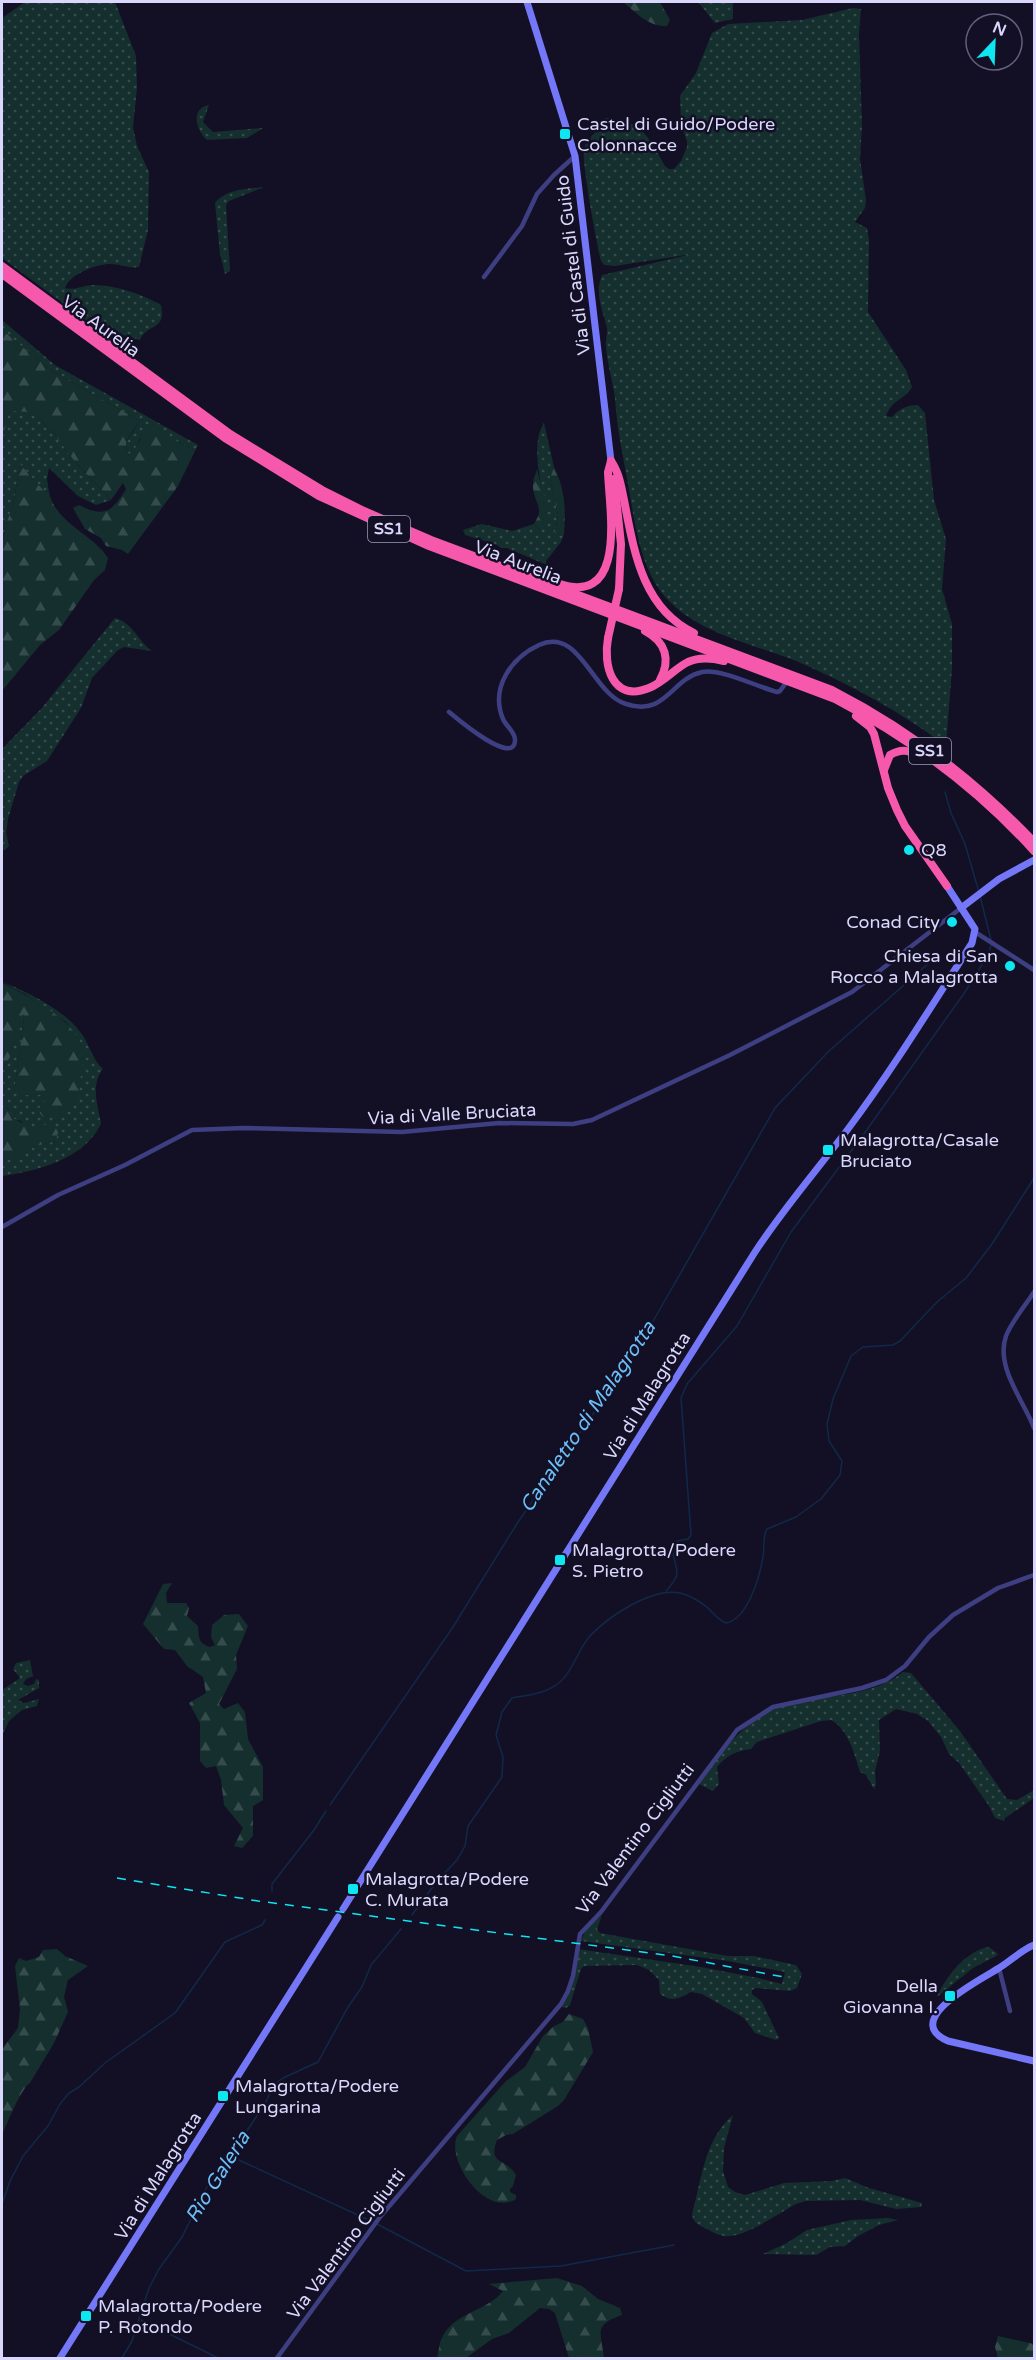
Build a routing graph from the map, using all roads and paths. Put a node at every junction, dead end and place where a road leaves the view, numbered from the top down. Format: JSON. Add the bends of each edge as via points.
{"nodes":[{"id":1,"x":527,"y":2,"type":"edge"},
{"id":2,"x":574,"y":156,"type":"junction"},
{"id":3,"x":2,"y":266,"type":"edge"},
{"id":4,"x":2,"y":274,"type":"edge"},
{"id":5,"x":484,"y":278,"type":"dead end"},
{"id":6,"x":611,"y":460,"type":"junction"},
{"id":7,"x":470,"y":555,"type":"junction"},
{"id":8,"x":487,"y":568,"type":"junction"},
{"id":9,"x":811,"y":681,"type":"junction"},
{"id":10,"x":785,"y":684,"type":"junction"},
{"id":11,"x":653,"y":686,"type":"junction"},
{"id":12,"x":823,"y":693,"type":"junction"},
{"id":13,"x":835,"y":699,"type":"junction"},
{"id":14,"x":449,"y":712,"type":"dead end"},
{"id":15,"x":884,"y":774,"type":"junction"},
{"id":16,"x":966,"y":785,"type":"junction"},
{"id":17,"x":1033,"y":846,"type":"edge"},
{"id":18,"x":1035,"y":860,"type":"edge"},
{"id":19,"x":947,"y":886,"type":"joint"},
{"id":20,"x":962,"y":908,"type":"junction"},
{"id":21,"x":975,"y":932,"type":"junction"},
{"id":22,"x":1035,"y":970,"type":"edge"},
{"id":23,"x":2,"y":1227,"type":"edge"},
{"id":24,"x":1035,"y":1292,"type":"edge"},
{"id":25,"x":1035,"y":1428,"type":"edge"},
{"id":26,"x":1035,"y":1575,"type":"edge"},
{"id":27,"x":343,"y":1909,"type":"dead end"},
{"id":28,"x":338,"y":1917,"type":"dead end"},
{"id":29,"x":1035,"y":1945,"type":"edge"},
{"id":30,"x":999,"y":1968,"type":"junction"},
{"id":31,"x":1010,"y":2011,"type":"dead end"},
{"id":32,"x":1035,"y":2061,"type":"edge"},
{"id":33,"x":60,"y":2358,"type":"edge"},
{"id":34,"x":277,"y":2358,"type":"edge"}],
"edges":[{"from":1,"to":2,"type":"main road","name":"Via di Castel di Guido"},
{"from":2,"to":5,"type":"street","via":[[537,194],[522,226]]},
{"from":2,"to":6,"type":"main road","name":"Via di Castel di Guido"},
{"from":3,"to":7,"type":"highway","name":"Via Aurelia","number":"SS1","via":[[255,450],[364,511]]},
{"from":4,"to":8,"type":"highway","name":"Via Aurelia","number":"SS1","via":[[252,456],[362,518]]},
{"from":6,"to":7,"type":"highway","via":[[611,554],[594,581],[566,585],[486,556]]},
{"from":6,"to":9,"type":"highway","via":[[618,472],[641,572],[664,612],[698,635]]},
{"from":6,"to":11,"type":"highway","bridge":true,"via":[[621,544],[619,589],[606,660],[614,681],[632,690]]},
{"from":7,"to":9,"type":"highway","name":"Via Aurelia","number":"SS1"},
{"from":8,"to":11,"type":"highway","via":[[498,577],[653,636],[663,647],[667,660]]},
{"from":8,"to":12,"type":"highway","name":"Via Aurelia","number":"SS1"},
{"from":9,"to":17,"type":"highway","name":"Via Aurelia","number":"SS1","via":[[867,709],[928,748],[971,782]]},
{"from":10,"to":11,"type":"highway","via":[[729,662],[705,658],[685,664]]},
{"from":10,"to":12,"type":"highway","via":[[814,695]]},
{"from":10,"to":14,"type":"street","via":[[777,692],[738,678],[704,672],[655,705],[637,707],[612,697],[572,649],[551,641],[521,657],[502,682],[502,714],[514,737],[512,746],[493,744]]},
{"from":12,"to":13,"type":"highway","name":"Via Aurelia","number":"SS1"},
{"from":13,"to":15,"type":"highway","via":[[870,727]]},
{"from":13,"to":16,"type":"highway","name":"Via Aurelia","number":"SS1","via":[[898,735]]},
{"from":15,"to":16,"type":"highway","via":[[890,755],[906,750]]},
{"from":15,"to":19,"type":"highway","via":[[905,826]]},
{"from":16,"to":17,"type":"highway","name":"Via Aurelia","number":"SS1"},
{"from":18,"to":20,"type":"main road","via":[[999,879]]},
{"from":19,"to":20,"type":"main road"},
{"from":20,"to":21,"type":"main road"},
{"from":20,"to":23,"type":"street","name":"Via di Valle Bruciata","via":[[852,992],[592,1120],[573,1124],[499,1122],[402,1131],[192,1130],[58,1195]]},
{"from":21,"to":22,"type":"street"},
{"from":21,"to":27,"type":"main road","name":"Via di Malagrotta","via":[[972,943],[880,1084],[749,1261]]},
{"from":24,"to":25,"type":"street","via":[[1009,1331],[1003,1352],[1006,1368]]},
{"from":26,"to":34,"type":"street","name":"Via Valentino Cigliutti","via":[[998,1588],[960,1610],[886,1680],[773,1707],[737,1730],[601,1912],[583,1929],[573,1976],[561,2004],[378,2220]]},
{"from":28,"to":33,"type":"main road","name":"Via di Malagrotta"},
{"from":29,"to":30,"type":"main road"},
{"from":30,"to":31,"type":"street"},
{"from":30,"to":32,"type":"main road","via":[[939,2010],[933,2019],[933,2029],[950,2042]]}]}
